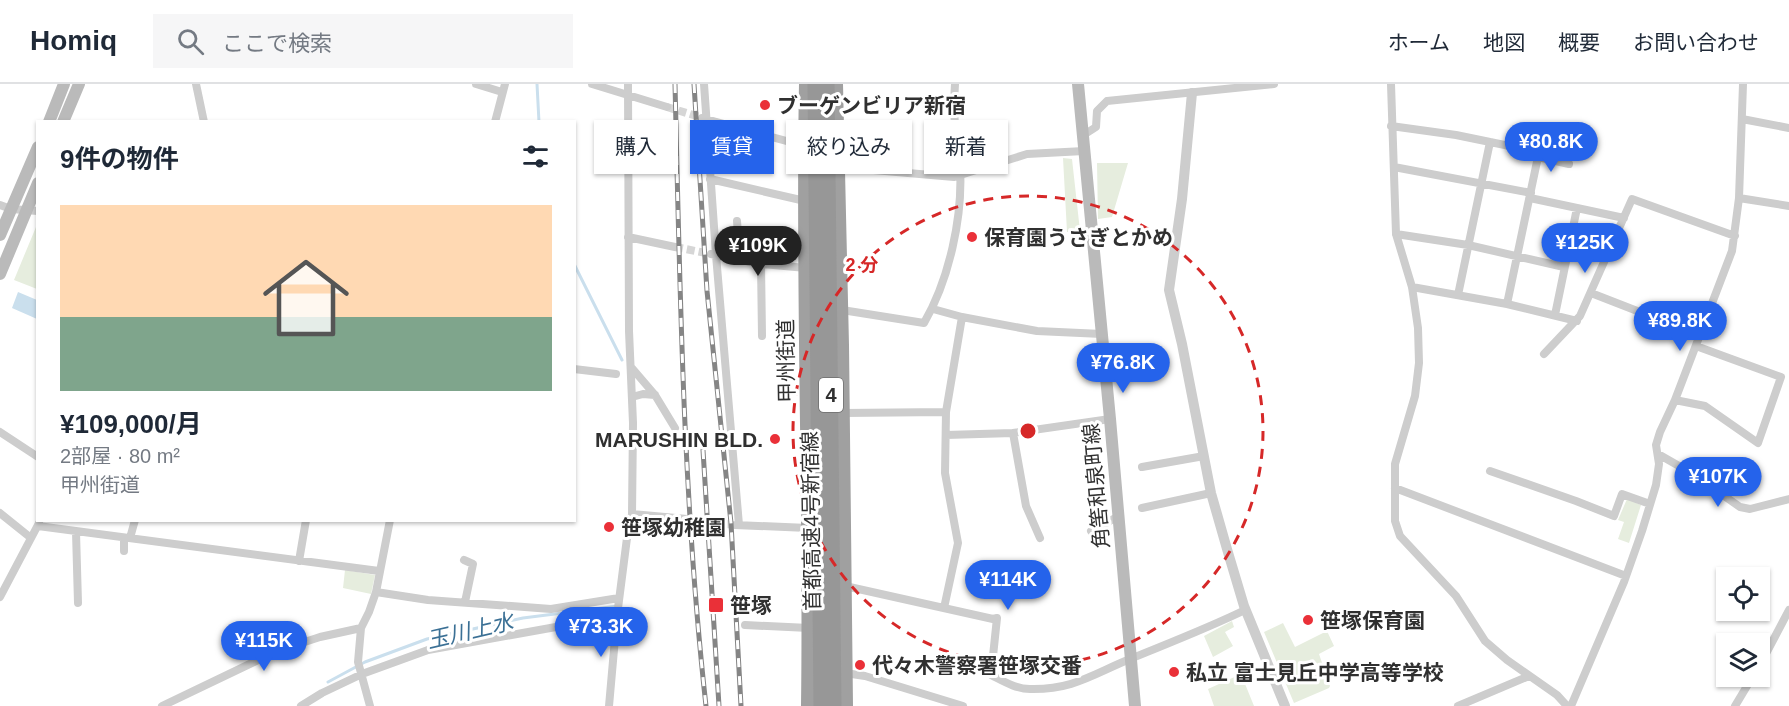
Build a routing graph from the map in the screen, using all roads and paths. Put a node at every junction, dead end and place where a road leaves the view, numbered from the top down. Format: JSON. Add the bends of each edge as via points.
{"nodes":[{"id":1,"x":64,"y":84,"type":"edge"},
{"id":2,"x":79,"y":84,"type":"edge"},
{"id":3,"x":196,"y":84,"type":"edge"},
{"id":4,"x":476,"y":84,"type":"edge"},
{"id":5,"x":592,"y":84,"type":"edge"},
{"id":6,"x":628,"y":84,"type":"edge"},
{"id":7,"x":704,"y":84,"type":"edge"},
{"id":8,"x":801,"y":84,"type":"edge"},
{"id":9,"x":806,"y":84,"type":"edge"},
{"id":10,"x":814,"y":84,"type":"edge"},
{"id":11,"x":826,"y":84,"type":"edge"},
{"id":12,"x":837,"y":84,"type":"edge"},
{"id":13,"x":955,"y":84,"type":"edge"},
{"id":14,"x":1078,"y":84,"type":"edge"},
{"id":15,"x":1274,"y":84,"type":"edge"},
{"id":16,"x":1391,"y":84,"type":"edge"},
{"id":17,"x":1743,"y":84,"type":"edge"},
{"id":18,"x":503,"y":88,"type":"edge"},
{"id":19,"x":1192,"y":93,"type":"junction"},
{"id":20,"x":627,"y":95,"type":"junction"},
{"id":21,"x":667,"y":107,"type":"tunnel mouth"},
{"id":22,"x":703,"y":118,"type":"junction"},
{"id":23,"x":50,"y":120,"type":"edge"},
{"id":24,"x":64,"y":120,"type":"edge"},
{"id":25,"x":204,"y":120,"type":"edge"},
{"id":26,"x":495,"y":120,"type":"edge"},
{"id":27,"x":806,"y":120,"type":"edge"},
{"id":28,"x":806,"y":120,"type":"edge"},
{"id":29,"x":837,"y":120,"type":"edge"},
{"id":30,"x":1742,"y":120,"type":"junction"},
{"id":31,"x":1391,"y":126,"type":"junction"},
{"id":32,"x":1789,"y":128,"type":"edge"},
{"id":33,"x":1082,"y":136,"type":"junction"},
{"id":34,"x":786,"y":141,"type":"edge"},
{"id":35,"x":1490,"y":142,"type":"junction"},
{"id":36,"x":36,"y":151,"type":"edge"},
{"id":37,"x":1084,"y":151,"type":"junction"},
{"id":38,"x":1538,"y":157,"type":"junction"},
{"id":39,"x":1569,"y":164,"type":"dead end"},
{"id":40,"x":1394,"y":167,"type":"junction"},
{"id":41,"x":912,"y":173,"type":"edge"},
{"id":42,"x":805,"y":174,"type":"edge"},
{"id":43,"x":839,"y":174,"type":"edge"},
{"id":44,"x":960,"y":176,"type":"junction"},
{"id":45,"x":710,"y":178,"type":"junction"},
{"id":46,"x":1481,"y":184,"type":"junction"},
{"id":47,"x":36,"y":192,"type":"edge"},
{"id":48,"x":1530,"y":196,"type":"junction"},
{"id":49,"x":1739,"y":198,"type":"junction"},
{"id":50,"x":805,"y":201,"type":"junction"},
{"id":51,"x":1789,"y":206,"type":"edge"},
{"id":52,"x":6,"y":207,"type":"edge"},
{"id":53,"x":1577,"y":208,"type":"junction"},
{"id":54,"x":32,"y":211,"type":"edge"},
{"id":55,"x":1624,"y":218,"type":"junction"},
{"id":56,"x":737,"y":221,"type":"dead end"},
{"id":57,"x":1396,"y":234,"type":"junction"},
{"id":58,"x":0,"y":235,"type":"edge"},
{"id":59,"x":1735,"y":236,"type":"junction"},
{"id":60,"x":628,"y":237,"type":"junction"},
{"id":61,"x":1468,"y":245,"type":"junction"},
{"id":62,"x":675,"y":247,"type":"tunnel mouth"},
{"id":63,"x":713,"y":255,"type":"junction"},
{"id":64,"x":1517,"y":257,"type":"junction"},
{"id":65,"x":740,"y":260,"type":"junction"},
{"id":66,"x":761,"y":264,"type":"junction"},
{"id":67,"x":1564,"y":267,"type":"junction"},
{"id":68,"x":806,"y":268,"type":"junction"},
{"id":69,"x":0,"y":274,"type":"edge"},
{"id":70,"x":1412,"y":287,"type":"junction"},
{"id":71,"x":1592,"y":293,"type":"junction"},
{"id":72,"x":1458,"y":295,"type":"junction"},
{"id":73,"x":1507,"y":304,"type":"junction"},
{"id":74,"x":933,"y":309,"type":"junction"},
{"id":75,"x":842,"y":310,"type":"junction"},
{"id":76,"x":1554,"y":315,"type":"junction"},
{"id":77,"x":962,"y":317,"type":"junction"},
{"id":78,"x":1577,"y":321,"type":"junction"},
{"id":79,"x":1102,"y":334,"type":"junction"},
{"id":80,"x":1700,"y":335,"type":"junction"},
{"id":81,"x":762,"y":336,"type":"dead end"},
{"id":82,"x":1696,"y":346,"type":"junction"},
{"id":83,"x":1545,"y":354,"type":"dead end"},
{"id":84,"x":630,"y":366,"type":"junction"},
{"id":85,"x":576,"y":369,"type":"edge"},
{"id":86,"x":616,"y":374,"type":"dead end"},
{"id":87,"x":655,"y":395,"type":"junction"},
{"id":88,"x":632,"y":397,"type":"junction"},
{"id":89,"x":1675,"y":400,"type":"junction"},
{"id":90,"x":946,"y":412,"type":"junction"},
{"id":91,"x":843,"y":414,"type":"junction"},
{"id":92,"x":1110,"y":419,"type":"junction"},
{"id":93,"x":675,"y":428,"type":"dead end"},
{"id":94,"x":1013,"y":433,"type":"junction"},
{"id":95,"x":3,"y":434,"type":"edge"},
{"id":96,"x":946,"y":435,"type":"junction"},
{"id":97,"x":0,"y":444,"type":"edge"},
{"id":98,"x":1658,"y":454,"type":"junction"},
{"id":99,"x":36,"y":456,"type":"edge"},
{"id":100,"x":1204,"y":456,"type":"junction"},
{"id":101,"x":1142,"y":467,"type":"dead end"},
{"id":102,"x":1490,"y":471,"type":"dead end"},
{"id":103,"x":1395,"y":488,"type":"junction"},
{"id":104,"x":1211,"y":493,"type":"junction"},
{"id":105,"x":1789,"y":499,"type":"edge"},
{"id":106,"x":1650,"y":504,"type":"junction"},
{"id":107,"x":1142,"y":508,"type":"dead end"},
{"id":108,"x":0,"y":513,"type":"edge"},
{"id":109,"x":632,"y":514,"type":"junction"},
{"id":110,"x":1119,"y":516,"type":"junction"},
{"id":111,"x":687,"y":519,"type":"tunnel mouth"},
{"id":112,"x":134,"y":522,"type":"edge"},
{"id":113,"x":306,"y":522,"type":"edge"},
{"id":114,"x":390,"y":522,"type":"edge"},
{"id":115,"x":39,"y":523,"type":"edge"},
{"id":116,"x":808,"y":528,"type":"junction"},
{"id":117,"x":76,"y":531,"type":"junction"},
{"id":118,"x":1091,"y":531,"type":"dead end"},
{"id":119,"x":32,"y":538,"type":"junction"},
{"id":120,"x":127,"y":538,"type":"junction"},
{"id":121,"x":1040,"y":538,"type":"dead end"},
{"id":122,"x":124,"y":551,"type":"dead end"},
{"id":123,"x":464,"y":560,"type":"dead end"},
{"id":124,"x":299,"y":561,"type":"junction"},
{"id":125,"x":379,"y":571,"type":"junction"},
{"id":126,"x":1626,"y":576,"type":"junction"},
{"id":127,"x":845,"y":586,"type":"junction"},
{"id":128,"x":376,"y":592,"type":"junction"},
{"id":129,"x":0,"y":597,"type":"edge"},
{"id":130,"x":620,"y":599,"type":"junction"},
{"id":131,"x":465,"y":602,"type":"junction"},
{"id":132,"x":78,"y":603,"type":"dead end"},
{"id":133,"x":944,"y":608,"type":"junction"},
{"id":134,"x":1245,"y":610,"type":"junction"},
{"id":135,"x":1789,"y":610,"type":"edge"},
{"id":136,"x":617,"y":615,"type":"junction"},
{"id":137,"x":745,"y":625,"type":"dead end"},
{"id":138,"x":360,"y":628,"type":"junction"},
{"id":139,"x":809,"y":628,"type":"junction"},
{"id":140,"x":1770,"y":646,"type":"edge"},
{"id":141,"x":1130,"y":659,"type":"junction"},
{"id":142,"x":360,"y":669,"type":"junction"},
{"id":143,"x":845,"y":672,"type":"junction"},
{"id":144,"x":1529,"y":676,"type":"junction"},
{"id":145,"x":1746,"y":687,"type":"edge"},
{"id":146,"x":162,"y":706,"type":"edge"},
{"id":147,"x":301,"y":706,"type":"edge"},
{"id":148,"x":370,"y":706,"type":"edge"},
{"id":149,"x":609,"y":706,"type":"edge"},
{"id":150,"x":809,"y":706,"type":"edge"},
{"id":151,"x":821,"y":706,"type":"edge"},
{"id":152,"x":834,"y":706,"type":"edge"},
{"id":153,"x":845,"y":706,"type":"edge"},
{"id":154,"x":963,"y":706,"type":"edge"},
{"id":155,"x":1135,"y":706,"type":"edge"},
{"id":156,"x":1285,"y":706,"type":"edge"},
{"id":157,"x":1458,"y":706,"type":"edge"},
{"id":158,"x":1569,"y":706,"type":"edge"},
{"id":159,"x":1735,"y":706,"type":"edge"}],
"edges":[{"from":1,"to":23,"type":"main road"},
{"from":2,"to":24,"type":"main road"},
{"from":3,"to":25,"type":"street"},
{"from":4,"to":18,"type":"street"},
{"from":5,"to":20,"type":"street"},
{"from":6,"to":20,"type":"street"},
{"from":7,"to":22,"type":"street"},
{"from":8,"to":27,"type":"highway"},
{"from":9,"to":28,"type":"highway","name":"甲州街道"},
{"from":10,"to":151,"type":"highway","name":"首都高速4号新宿線","number":"4"},
{"from":11,"to":152,"type":"highway","name":"首都高速4号新宿線","number":"4"},
{"from":12,"to":29,"type":"highway"},
{"from":13,"to":44,"type":"street"},
{"from":14,"to":33,"type":"main road","name":"角筈和泉町線"},
{"from":15,"to":19,"type":"street"},
{"from":16,"to":31,"type":"street"},
{"from":17,"to":30,"type":"street"},
{"from":18,"to":26,"type":"street"},
{"from":19,"to":33,"type":"street","via":[[1107,102],[1096,111],[1096,127]]},
{"from":19,"to":100,"type":"street","via":[[1169,290]]},
{"from":20,"to":21,"type":"street"},
{"from":20,"to":60,"type":"street"},
{"from":22,"to":34,"type":"street"},
{"from":22,"to":45,"type":"street"},
{"from":30,"to":32,"type":"street"},
{"from":30,"to":49,"type":"street"},
{"from":31,"to":35,"type":"street"},
{"from":31,"to":40,"type":"street"},
{"from":33,"to":37,"type":"main road","name":"角筈和泉町線"},
{"from":35,"to":38,"type":"street","via":[[1539,152]]},
{"from":35,"to":46,"type":"street"},
{"from":36,"to":52,"type":"main road"},
{"from":37,"to":44,"type":"street","via":[[1027,154]]},
{"from":37,"to":79,"type":"main road","name":"角筈和泉町線"},
{"from":38,"to":39,"type":"street"},
{"from":38,"to":48,"type":"street"},
{"from":40,"to":46,"type":"street"},
{"from":40,"to":57,"type":"street"},
{"from":41,"to":44,"type":"street"},
{"from":42,"to":50,"type":"highway","name":"甲州街道"},
{"from":43,"to":75,"type":"highway"},
{"from":44,"to":74,"type":"street","via":[[956,237]]},
{"from":45,"to":50,"type":"street"},
{"from":45,"to":63,"type":"street"},
{"from":46,"to":48,"type":"street"},
{"from":46,"to":61,"type":"street"},
{"from":47,"to":54,"type":"main road"},
{"from":48,"to":53,"type":"street"},
{"from":48,"to":64,"type":"street"},
{"from":49,"to":51,"type":"street"},
{"from":49,"to":59,"type":"street"},
{"from":50,"to":68,"type":"highway","name":"甲州街道"},
{"from":52,"to":54,"type":"street"},
{"from":52,"to":58,"type":"main road"},
{"from":53,"to":55,"type":"street"},
{"from":53,"to":67,"type":"street"},
{"from":54,"to":69,"type":"main road"},
{"from":55,"to":59,"type":"street","via":[[1632,199]]},
{"from":55,"to":71,"type":"street"},
{"from":56,"to":65,"type":"street"},
{"from":57,"to":61,"type":"street"},
{"from":57,"to":70,"type":"street"},
{"from":59,"to":80,"type":"street"},
{"from":60,"to":62,"type":"street"},
{"from":60,"to":84,"type":"street"},
{"from":61,"to":64,"type":"street"},
{"from":61,"to":72,"type":"street"},
{"from":63,"to":65,"type":"street"},
{"from":63,"to":116,"type":"street","via":[[737,525]]},
{"from":64,"to":67,"type":"street"},
{"from":64,"to":73,"type":"street"},
{"from":65,"to":66,"type":"street"},
{"from":66,"to":68,"type":"street"},
{"from":66,"to":81,"type":"street"},
{"from":67,"to":76,"type":"street"},
{"from":68,"to":116,"type":"highway","name":"甲州街道"},
{"from":70,"to":72,"type":"street"},
{"from":70,"to":103,"type":"street","via":[[1418,328],[1418,378],[1395,464]]},
{"from":71,"to":78,"type":"street"},
{"from":71,"to":80,"type":"street"},
{"from":72,"to":73,"type":"street"},
{"from":73,"to":76,"type":"street"},
{"from":74,"to":75,"type":"street","via":[[924,323]]},
{"from":74,"to":77,"type":"street"},
{"from":75,"to":91,"type":"highway"},
{"from":76,"to":78,"type":"street"},
{"from":77,"to":79,"type":"street","via":[[1037,331]]},
{"from":77,"to":90,"type":"street"},
{"from":78,"to":83,"type":"street"},
{"from":79,"to":92,"type":"main road","name":"角筈和泉町線"},
{"from":80,"to":82,"type":"street"},
{"from":82,"to":89,"type":"street"},
{"from":82,"to":89,"type":"street","via":[[1781,377],[1758,442],[1705,406]]},
{"from":84,"to":87,"type":"street"},
{"from":84,"to":88,"type":"street"},
{"from":85,"to":86,"type":"street"},
{"from":87,"to":88,"type":"street"},
{"from":87,"to":93,"type":"street"},
{"from":88,"to":109,"type":"street"},
{"from":89,"to":98,"type":"street","via":[[1660,432]]},
{"from":90,"to":91,"type":"street"},
{"from":90,"to":96,"type":"street"},
{"from":91,"to":127,"type":"highway"},
{"from":92,"to":94,"type":"street"},
{"from":92,"to":110,"type":"main road","name":"角筈和泉町線"},
{"from":94,"to":96,"type":"street"},
{"from":94,"to":121,"type":"street","via":[[1026,506]]},
{"from":95,"to":97,"type":"street"},
{"from":95,"to":99,"type":"street"},
{"from":96,"to":133,"type":"street","via":[[945,473],[958,543]]},
{"from":98,"to":105,"type":"street","via":[[1740,507]]},
{"from":98,"to":106,"type":"street"},
{"from":100,"to":101,"type":"street"},
{"from":100,"to":104,"type":"street"},
{"from":102,"to":106,"type":"street","via":[[1614,516],[1622,494]]},
{"from":103,"to":126,"type":"street"},
{"from":103,"to":144,"type":"street","via":[[1395,521],[1400,536],[1456,596],[1485,641]]},
{"from":104,"to":107,"type":"street"},
{"from":104,"to":134,"type":"street"},
{"from":106,"to":126,"type":"street"},
{"from":108,"to":119,"type":"street"},
{"from":109,"to":111,"type":"street"},
{"from":109,"to":130,"type":"street"},
{"from":110,"to":118,"type":"street"},
{"from":110,"to":141,"type":"main road","name":"角筈和泉町線"},
{"from":112,"to":120,"type":"street"},
{"from":113,"to":124,"type":"street"},
{"from":114,"to":125,"type":"street"},
{"from":115,"to":117,"type":"street"},
{"from":115,"to":119,"type":"street"},
{"from":116,"to":139,"type":"highway","name":"甲州街道"},
{"from":117,"to":120,"type":"street"},
{"from":117,"to":132,"type":"street"},
{"from":119,"to":129,"type":"street"},
{"from":120,"to":122,"type":"street"},
{"from":120,"to":124,"type":"street"},
{"from":123,"to":131,"type":"street","via":[[473,564]]},
{"from":124,"to":125,"type":"street"},
{"from":125,"to":128,"type":"street"},
{"from":126,"to":158,"type":"street"},
{"from":127,"to":133,"type":"street"},
{"from":127,"to":143,"type":"highway"},
{"from":128,"to":131,"type":"street"},
{"from":128,"to":138,"type":"street"},
{"from":130,"to":131,"type":"street","via":[[551,609]]},
{"from":130,"to":136,"type":"street"},
{"from":133,"to":141,"type":"street","via":[[997,618],[991,675],[1012,685],[1028,689],[1065,686]]},
{"from":134,"to":141,"type":"street"},
{"from":134,"to":156,"type":"street"},
{"from":135,"to":140,"type":"street"},
{"from":136,"to":142,"type":"street","via":[[428,650]]},
{"from":136,"to":149,"type":"street"},
{"from":137,"to":139,"type":"street"},
{"from":138,"to":142,"type":"street"},
{"from":138,"to":146,"type":"street","via":[[277,651]]},
{"from":139,"to":150,"type":"highway","name":"甲州街道"},
{"from":141,"to":155,"type":"main road","name":"角筈和泉町線"},
{"from":142,"to":147,"type":"street"},
{"from":142,"to":148,"type":"street"},
{"from":143,"to":153,"type":"highway"},
{"from":143,"to":154,"type":"street"},
{"from":144,"to":157,"type":"street"},
{"from":144,"to":158,"type":"street"},
{"from":145,"to":159,"type":"street"}]}
